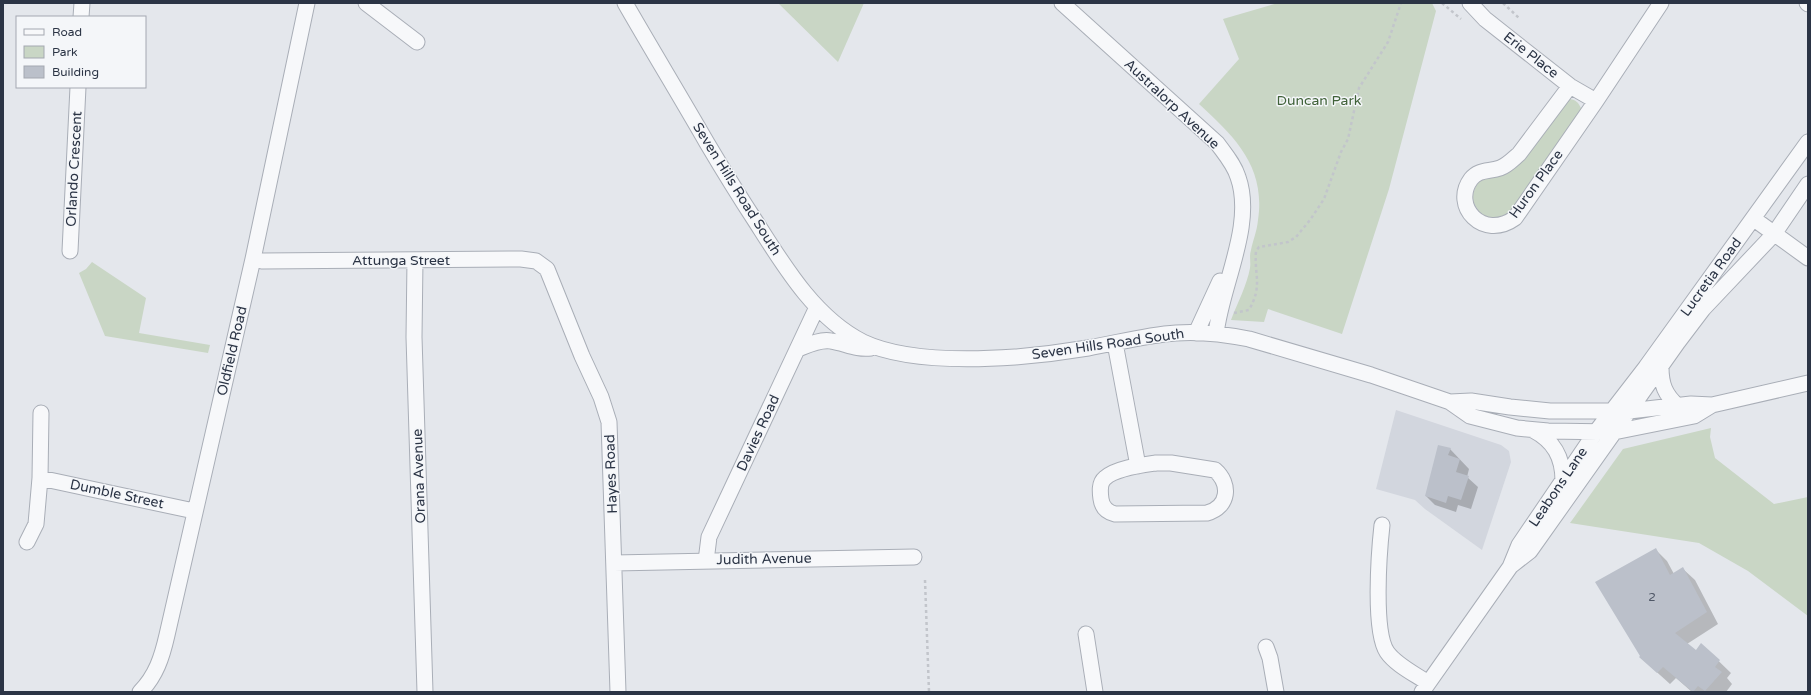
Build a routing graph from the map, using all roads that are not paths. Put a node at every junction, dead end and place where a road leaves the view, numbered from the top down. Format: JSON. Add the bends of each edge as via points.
{"nodes":[{"id":1,"x":82,"y":3,"type":"edge"},
{"id":2,"x":308,"y":3,"type":"edge"},
{"id":3,"x":366,"y":3,"type":"edge"},
{"id":4,"x":624,"y":3,"type":"edge"},
{"id":5,"x":1062,"y":3,"type":"edge"},
{"id":6,"x":1470,"y":3,"type":"edge"},
{"id":7,"x":1661,"y":3,"type":"edge"},
{"id":8,"x":81,"y":16,"type":"edge"},
{"id":9,"x":417,"y":42,"type":"dead end"},
{"id":10,"x":1570,"y":86,"type":"junction"},
{"id":11,"x":78,"y":88,"type":"edge"},
{"id":12,"x":1596,"y":101,"type":"junction"},
{"id":13,"x":1808,"y":142,"type":"edge"},
{"id":14,"x":1808,"y":184,"type":"edge"},
{"id":15,"x":1754,"y":219,"type":"junction"},
{"id":16,"x":1774,"y":234,"type":"junction"},
{"id":17,"x":1235,"y":249,"type":"junction"},
{"id":18,"x":70,"y":251,"type":"dead end"},
{"id":19,"x":1808,"y":258,"type":"edge"},
{"id":20,"x":253,"y":259,"type":"junction"},
{"id":21,"x":415,"y":260,"type":"junction"},
{"id":22,"x":548,"y":268,"type":"joint"},
{"id":23,"x":817,"y":307,"type":"junction"},
{"id":24,"x":1196,"y":332,"type":"junction"},
{"id":25,"x":1216,"y":334,"type":"junction"},
{"id":26,"x":1115,"y":343,"type":"junction"},
{"id":27,"x":878,"y":348,"type":"junction"},
{"id":28,"x":798,"y":349,"type":"junction"},
{"id":29,"x":1660,"y":367,"type":"junction"},
{"id":30,"x":1808,"y":383,"type":"edge"},
{"id":31,"x":1450,"y":402,"type":"junction"},
{"id":32,"x":1712,"y":405,"type":"junction"},
{"id":33,"x":1678,"y":406,"type":"junction"},
{"id":34,"x":1611,"y":411,"type":"junction"},
{"id":35,"x":1629,"y":411,"type":"junction"},
{"id":36,"x":41,"y":413,"type":"dead end"},
{"id":37,"x":1531,"y":429,"type":"junction"},
{"id":38,"x":1614,"y":432,"type":"junction"},
{"id":39,"x":1595,"y":433,"type":"junction"},
{"id":40,"x":1138,"y":466,"type":"junction"},
{"id":41,"x":40,"y":478,"type":"junction"},
{"id":42,"x":1563,"y":481,"type":"junction"},
{"id":43,"x":194,"y":511,"type":"junction"},
{"id":44,"x":1382,"y":525,"type":"dead end"},
{"id":45,"x":27,"y":542,"type":"dead end"},
{"id":46,"x":914,"y":556,"type":"dead end"},
{"id":47,"x":706,"y":560,"type":"junction"},
{"id":48,"x":614,"y":563,"type":"junction"},
{"id":49,"x":1510,"y":567,"type":"junction"},
{"id":50,"x":1086,"y":634,"type":"dead end"},
{"id":51,"x":1266,"y":647,"type":"dead end"},
{"id":52,"x":1425,"y":688,"type":"edge"},
{"id":53,"x":140,"y":692,"type":"edge"},
{"id":54,"x":425,"y":692,"type":"edge"},
{"id":55,"x":618,"y":692,"type":"edge"},
{"id":56,"x":1095,"y":692,"type":"edge"},
{"id":57,"x":1276,"y":692,"type":"edge"}],
"edges":[{"from":1,"to":8,"type":"street"},
{"from":2,"to":20,"type":"street","name":"Oldfield Road"},
{"from":3,"to":9,"type":"street"},
{"from":4,"to":23,"type":"street","name":"Seven Hills Road South","via":[[734,188],[783,263]]},
{"from":5,"to":17,"type":"street","name":"Australorp Avenue","via":[[1217,143],[1229,159],[1238,177],[1243,202]]},
{"from":6,"to":10,"type":"street","name":"Erie Place","via":[[1486,19]]},
{"from":7,"to":12,"type":"street","name":"Huron Place"},
{"from":10,"to":12,"type":"street","name":"Erie Place"},
{"from":10,"to":12,"type":"street","name":"Huron Place","via":[[1512,161],[1472,178],[1466,190],[1466,202],[1476,220],[1491,226],[1501,226],[1515,218]]},
{"from":11,"to":18,"type":"street","name":"Orlando Crescent"},
{"from":13,"to":15,"type":"street","name":"Lucretia Road"},
{"from":14,"to":16,"type":"street","name":"Lucretia Road"},
{"from":15,"to":16,"type":"street"},
{"from":15,"to":34,"type":"street","name":"Lucretia Road"},
{"from":16,"to":19,"type":"street"},
{"from":16,"to":29,"type":"street","name":"Lucretia Road","via":[[1703,309]]},
{"from":17,"to":24,"type":"street","name":"Australorp Avenue"},
{"from":17,"to":25,"type":"street","name":"Australorp Avenue","via":[[1218,314]]},
{"from":20,"to":21,"type":"street","name":"Attunga Street"},
{"from":20,"to":43,"type":"street","name":"Oldfield Road"},
{"from":21,"to":22,"type":"street","name":"Attunga Street","via":[[521,259],[539,262]]},
{"from":21,"to":54,"type":"street","name":"Orana Avenue","via":[[414,337]]},
{"from":22,"to":48,"type":"street","name":"Hayes Road","via":[[609,422]]},
{"from":23,"to":27,"type":"street","name":"Seven Hills Road South","via":[[850,334]]},
{"from":23,"to":28,"type":"street","name":"Davies Road"},
{"from":24,"to":25,"type":"street","name":"Seven Hills Road South"},
{"from":24,"to":26,"type":"street","name":"Seven Hills Road South","via":[[1156,335]]},
{"from":25,"to":31,"type":"street","name":"Seven Hills Road South","via":[[1249,338],[1328,361]]},
{"from":26,"to":27,"type":"street","name":"Seven Hills Road South","via":[[1037,355],[974,358],[910,354]]},
{"from":26,"to":40,"type":"street"},
{"from":27,"to":28,"type":"street","name":"Seven Hills Road South","via":[[864,349],[825,341]]},
{"from":28,"to":47,"type":"street","name":"Davies Road","via":[[709,537]]},
{"from":29,"to":33,"type":"street","via":[[1665,391]]},
{"from":29,"to":35,"type":"street","name":"Lucretia Road"},
{"from":30,"to":32,"type":"street"},
{"from":31,"to":34,"type":"street","name":"Seven Hills Road South","via":[[1471,401],[1510,408],[1550,411]]},
{"from":31,"to":37,"type":"street","name":"Seven Hills Road South","via":[[1470,416]]},
{"from":32,"to":33,"type":"street","name":"Seven Hills Road South"},
{"from":32,"to":38,"type":"street","name":"Seven Hills Road South","via":[[1694,416]]},
{"from":33,"to":35,"type":"street","name":"Seven Hills Road South"},
{"from":34,"to":35,"type":"street","name":"Seven Hills Road South"},
{"from":34,"to":39,"type":"street","name":"Leabons Lane"},
{"from":35,"to":38,"type":"street","name":"Lucretia Road"},
{"from":36,"to":41,"type":"street"},
{"from":37,"to":39,"type":"street","name":"Seven Hills Road South"},
{"from":37,"to":42,"type":"street","via":[[1554,446],[1562,465]]},
{"from":38,"to":39,"type":"street","name":"Seven Hills Road South"},
{"from":38,"to":49,"type":"street","name":"Leabons Lane","via":[[1530,551]]},
{"from":39,"to":42,"type":"street","name":"Leabons Lane"},
{"from":40,"to":40,"type":"street","via":[[1111,474],[1103,480],[1100,488],[1101,502],[1107,511],[1115,514],[1207,513],[1219,507],[1226,496],[1225,484],[1215,470],[1171,463]]},
{"from":41,"to":43,"type":"street","name":"Dumble Street"},
{"from":41,"to":45,"type":"street","via":[[36,524]]},
{"from":42,"to":49,"type":"street","name":"Leabons Lane","via":[[1519,545]]},
{"from":43,"to":53,"type":"street","name":"Oldfield Road","via":[[163,652],[151,678]]},
{"from":44,"to":52,"type":"street","via":[[1378,589],[1380,624],[1385,649],[1391,658]]},
{"from":46,"to":47,"type":"street","name":"Judith Avenue"},
{"from":47,"to":48,"type":"street","name":"Judith Avenue"},
{"from":48,"to":55,"type":"street","name":"Hayes Road"},
{"from":49,"to":52,"type":"street","name":"Leabons Lane"},
{"from":50,"to":56,"type":"street"},
{"from":51,"to":57,"type":"street"}]}
